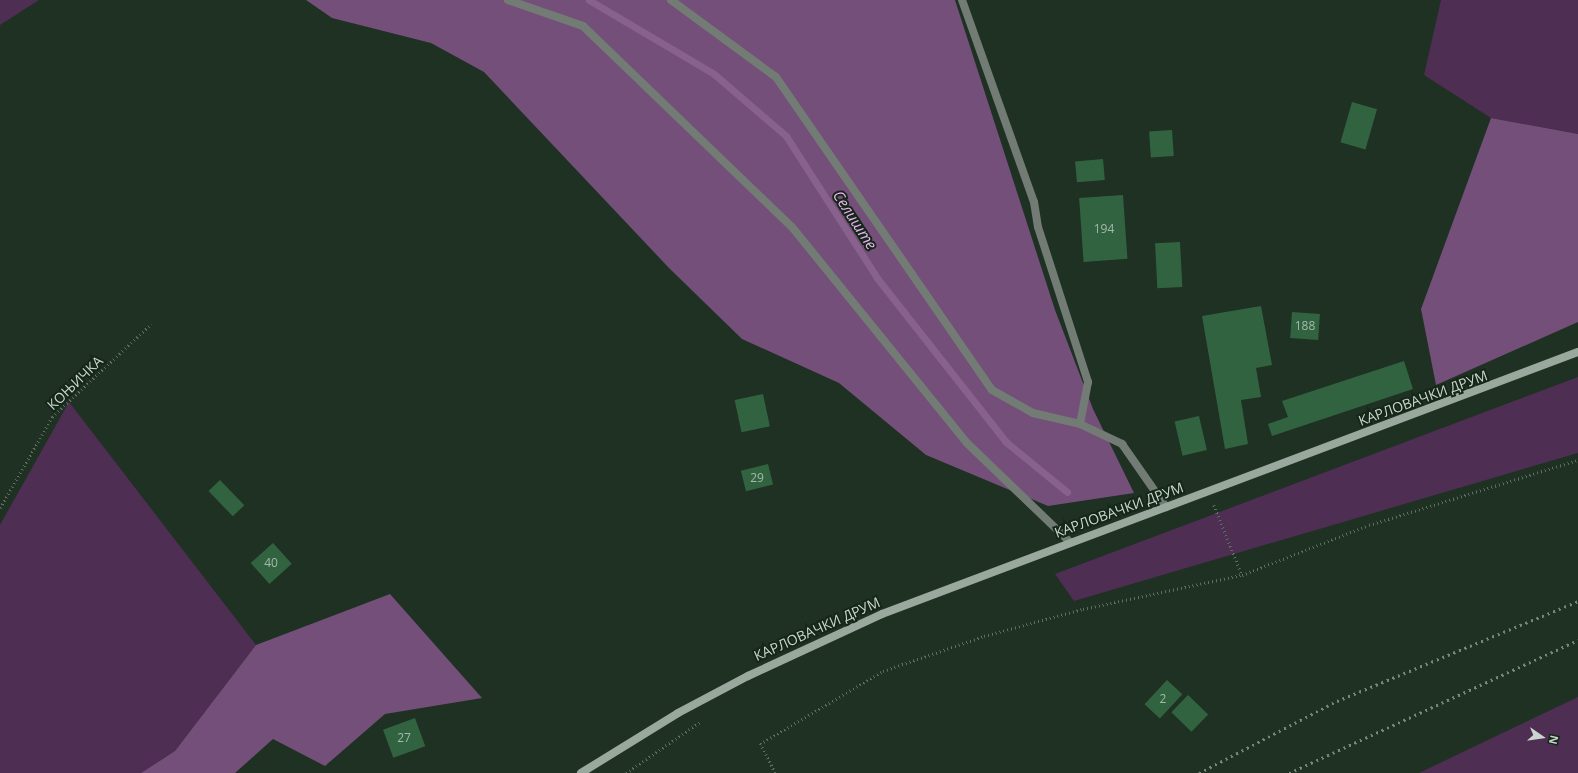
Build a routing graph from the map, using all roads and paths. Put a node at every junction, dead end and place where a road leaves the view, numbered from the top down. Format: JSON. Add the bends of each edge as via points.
{"nodes":[{"id":1,"x":508,"y":0,"type":"edge"},
{"id":2,"x":671,"y":0,"type":"edge"},
{"id":3,"x":962,"y":0,"type":"edge"},
{"id":4,"x":151,"y":324,"type":"dead end"},
{"id":5,"x":1578,"y":352,"type":"edge"},
{"id":6,"x":1080,"y":424,"type":"junction"},
{"id":7,"x":1578,"y":460,"type":"edge"},
{"id":8,"x":1209,"y":492,"type":"junction"},
{"id":9,"x":1166,"y":507,"type":"junction"},
{"id":10,"x":0,"y":508,"type":"edge"},
{"id":11,"x":1070,"y":542,"type":"junction"},
{"id":12,"x":1242,"y":575,"type":"junction"},
{"id":13,"x":704,"y":719,"type":"dead end"},
{"id":14,"x":581,"y":773,"type":"edge"},
{"id":15,"x":626,"y":773,"type":"edge"},
{"id":16,"x":775,"y":773,"type":"edge"}],
"edges":[{"from":1,"to":11,"type":"street","via":[[583,26],[594,36],[792,228],[967,443]]},
{"from":2,"to":6,"type":"street","via":[[776,77],[992,390],[1033,413]]},
{"from":3,"to":6,"type":"street","via":[[1034,202],[1038,227],[1088,382]]},
{"from":4,"to":10,"type":"path","name":"КОЊИЧКА","via":[[52,417]]},
{"from":5,"to":8,"type":"main road","name":"КАРЛОВАЧКИ ДРУМ"},
{"from":6,"to":9,"type":"street","via":[[1122,444]]},
{"from":7,"to":12,"type":"path","via":[[1369,525]]},
{"from":8,"to":9,"type":"main road","name":"КАРЛОВАЧКИ ДРУМ"},
{"from":8,"to":12,"type":"path"},
{"from":9,"to":11,"type":"main road","name":"КАРЛОВАЧКИ ДРУМ"},
{"from":11,"to":14,"type":"main road","name":"КАРЛОВАЧКИ ДРУМ","via":[[940,589],[840,632],[678,713]]},
{"from":12,"to":16,"type":"path","via":[[1060,615],[984,636],[883,671],[760,744]]},
{"from":13,"to":15,"type":"path"}]}
